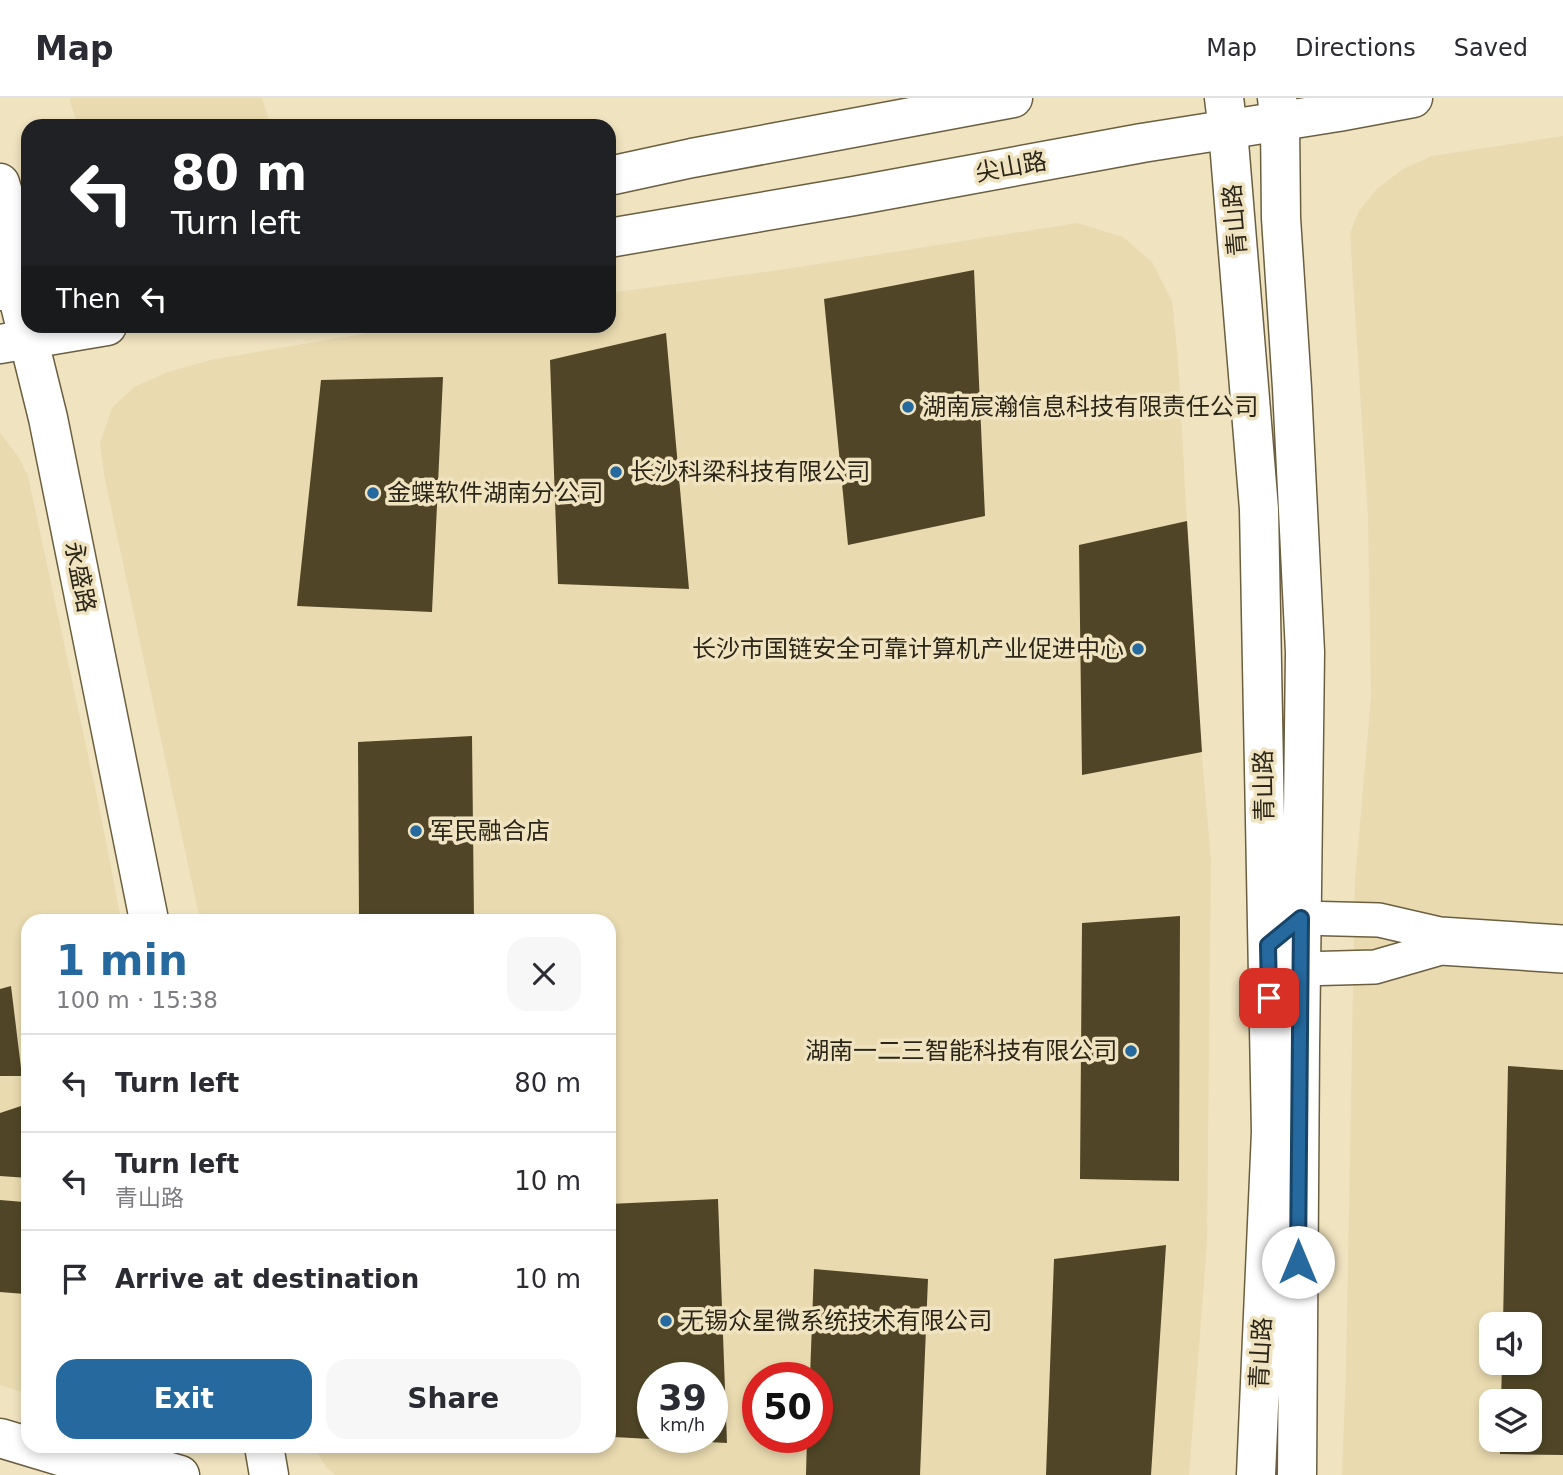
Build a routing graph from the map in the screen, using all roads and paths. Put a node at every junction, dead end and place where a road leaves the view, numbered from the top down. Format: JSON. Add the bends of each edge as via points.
{"nodes":[{"id":1,"x":1013,"y":98,"type":"edge"},
{"id":2,"x":1413,"y":98,"type":"edge"},
{"id":3,"x":1278,"y":110,"type":"edge"},
{"id":4,"x":1226,"y":114,"type":"edge"},
{"id":5,"x":616,"y":174,"type":"edge"},
{"id":6,"x":0,"y":183,"type":"edge"},
{"id":7,"x":0,"y":237,"type":"edge"},
{"id":8,"x":616,"y":238,"type":"edge"},
{"id":9,"x":18,"y":285,"type":"edge"},
{"id":10,"x":52,"y":333,"type":"edge"},
{"id":11,"x":29,"y":336,"type":"edge"},
{"id":12,"x":148,"y":914,"type":"edge"},
{"id":13,"x":162,"y":914,"type":"edge"},
{"id":14,"x":1301,"y":918,"type":"junction"},
{"id":15,"x":1563,"y":942,"type":"edge"},
{"id":16,"x":1268,"y":945,"type":"junction"},
{"id":17,"x":1563,"y":956,"type":"edge"},
{"id":18,"x":1301,"y":969,"type":"junction"},
{"id":19,"x":0,"y":1422,"type":"edge"},
{"id":20,"x":21,"y":1428,"type":"edge"},
{"id":21,"x":0,"y":1438,"type":"edge"},
{"id":22,"x":21,"y":1444,"type":"edge"},
{"id":23,"x":50,"y":1453,"type":"edge"},
{"id":24,"x":104,"y":1453,"type":"edge"},
{"id":25,"x":250,"y":1453,"type":"edge"},
{"id":26,"x":265,"y":1453,"type":"edge"},
{"id":27,"x":123,"y":1475,"type":"edge"},
{"id":28,"x":180,"y":1475,"type":"edge"},
{"id":29,"x":254,"y":1475,"type":"edge"},
{"id":30,"x":269,"y":1475,"type":"edge"},
{"id":31,"x":1256,"y":1475,"type":"edge"},
{"id":32,"x":1297,"y":1475,"type":"edge"}],
"edges":[{"from":1,"to":5,"type":"main road"},
{"from":2,"to":3,"type":"main road","name":"尖山路"},
{"from":3,"to":4,"type":"main road","name":"尖山路"},
{"from":3,"to":14,"type":"main road","name":"青山路","via":[[1305,652]]},
{"from":4,"to":8,"type":"main road","name":"尖山路","via":[[1142,143]]},
{"from":4,"to":16,"type":"main road","name":"青山路","via":[[1259,509]]},
{"from":6,"to":9,"type":"main road","name":"永盛路"},
{"from":7,"to":9,"type":"main road","name":"永盛路"},
{"from":10,"to":11,"type":"main road"},
{"from":11,"to":12,"type":"main road","name":"永盛路"},
{"from":11,"to":13,"type":"main road","name":"永盛路","via":[[64,416]]},
{"from":14,"to":15,"type":"street","via":[[1379,920],[1440,934]]},
{"from":14,"to":16,"type":"street"},
{"from":14,"to":18,"type":"main road","name":"青山路"},
{"from":16,"to":18,"type":"street"},
{"from":16,"to":31,"type":"main road","name":"青山路","via":[[1271,1132]]},
{"from":17,"to":18,"type":"street","via":[[1441,948],[1376,967]]},
{"from":18,"to":32,"type":"main road","name":"青山路"},
{"from":19,"to":20,"type":"main road"},
{"from":21,"to":22,"type":"main road"},
{"from":23,"to":27,"type":"main road"},
{"from":24,"to":28,"type":"main road"},
{"from":25,"to":29,"type":"main road"},
{"from":26,"to":30,"type":"main road"}]}
